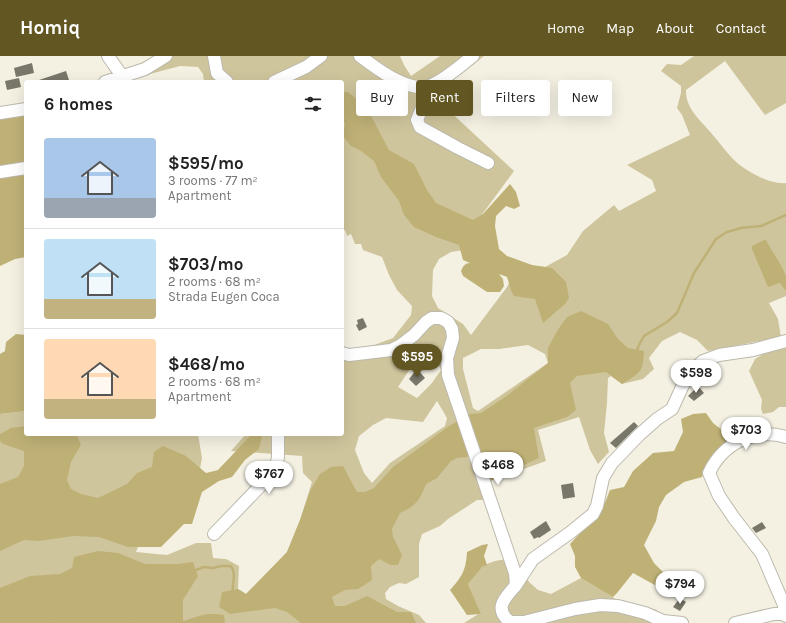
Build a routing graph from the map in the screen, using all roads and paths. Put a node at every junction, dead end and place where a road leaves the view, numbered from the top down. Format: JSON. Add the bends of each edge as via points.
{"nodes":[{"id":1,"x":108,"y":56,"type":"edge"},
{"id":2,"x":166,"y":56,"type":"edge"},
{"id":3,"x":321,"y":56,"type":"edge"},
{"id":4,"x":360,"y":56,"type":"edge"},
{"id":5,"x":473,"y":56,"type":"edge"},
{"id":6,"x":211,"y":57,"type":"edge"},
{"id":7,"x":122,"y":76,"type":"junction"},
{"id":8,"x":111,"y":80,"type":"edge"},
{"id":9,"x":225,"y":80,"type":"edge"},
{"id":10,"x":278,"y":80,"type":"edge"},
{"id":11,"x":441,"y":80,"type":"edge"},
{"id":12,"x":416,"y":86,"type":"edge"},
{"id":13,"x":24,"y":109,"type":"edge"},
{"id":14,"x":0,"y":113,"type":"edge"},
{"id":15,"x":419,"y":116,"type":"edge"},
{"id":16,"x":488,"y":163,"type":"dead end"},
{"id":17,"x":24,"y":168,"type":"edge"},
{"id":18,"x":0,"y":172,"type":"edge"},
{"id":19,"x":786,"y":341,"type":"edge"},
{"id":20,"x":344,"y":354,"type":"edge"},
{"id":21,"x":278,"y":436,"type":"edge"},
{"id":22,"x":786,"y":437,"type":"edge"},
{"id":23,"x":214,"y":534,"type":"dead end"},
{"id":24,"x":516,"y":585,"type":"junction"},
{"id":25,"x":785,"y":615,"type":"edge"},
{"id":26,"x":682,"y":623,"type":"edge"},
{"id":27,"x":735,"y":623,"type":"edge"}],
"edges":[{"from":1,"to":7,"type":"street"},
{"from":2,"to":7,"type":"street","via":[[145,70]]},
{"from":3,"to":10,"type":"street"},
{"from":4,"to":12,"type":"street","via":[[379,71],[400,82]]},
{"from":5,"to":11,"type":"street"},
{"from":6,"to":9,"type":"street","via":[[217,73]]},
{"from":7,"to":8,"type":"street"},
{"from":13,"to":14,"type":"street"},
{"from":15,"to":16,"type":"street","via":[[417,120],[420,127]]},
{"from":17,"to":18,"type":"street"},
{"from":19,"to":24,"type":"street","via":[[753,350],[719,355],[703,361],[692,371],[672,409],[639,435],[612,464],[603,478],[593,514],[533,559]]},
{"from":20,"to":24,"type":"street","via":[[391,350],[414,335],[432,318],[441,318],[448,322],[453,338],[447,358],[448,375],[515,573]]},
{"from":21,"to":23,"type":"street","via":[[276,467]]},
{"from":22,"to":25,"type":"street","via":[[770,434],[737,442],[722,453],[709,473],[719,496],[762,554],[784,605]]},
{"from":24,"to":26,"type":"street","via":[[502,600],[504,617],[510,622],[524,622],[600,605],[618,606],[663,621]]},
{"from":25,"to":27,"type":"street","via":[[774,614]]}]}
